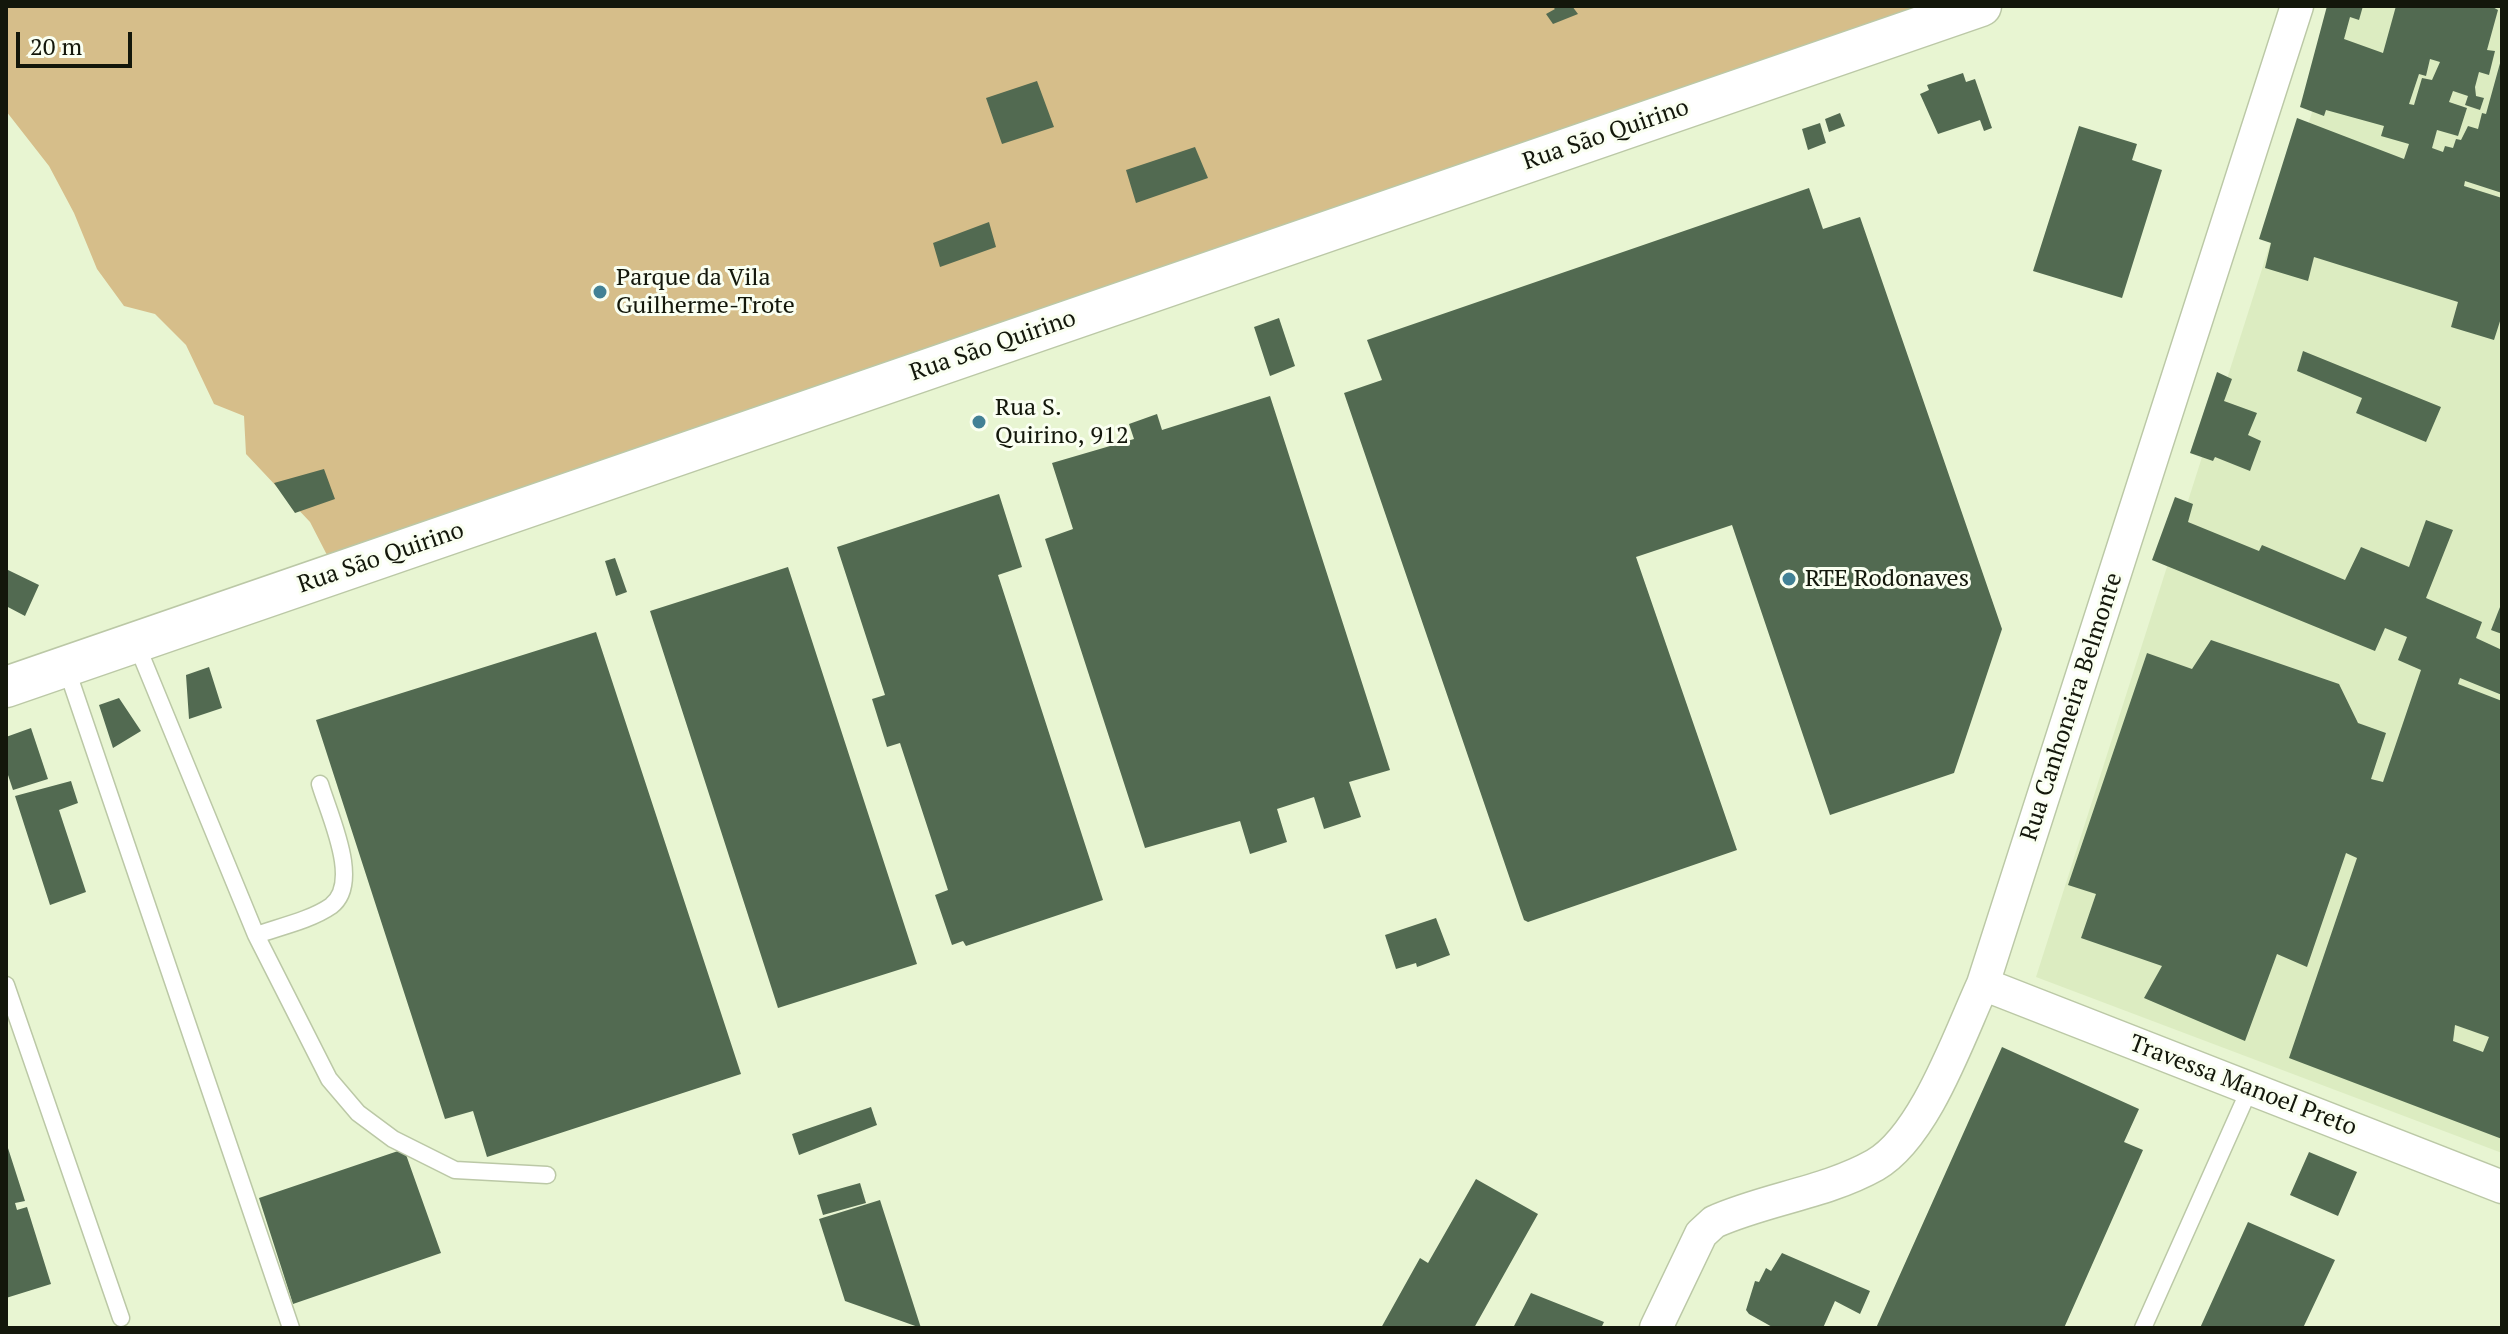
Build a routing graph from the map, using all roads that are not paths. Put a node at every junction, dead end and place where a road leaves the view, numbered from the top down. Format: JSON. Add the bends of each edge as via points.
{"nodes":[{"id":1,"x":1981,"y":6,"type":"edge"},
{"id":2,"x":2297,"y":6,"type":"edge"},
{"id":3,"x":136,"y":643,"type":"junction"},
{"id":4,"x":66,"y":667,"type":"junction"},
{"id":5,"x":6,"y":687,"type":"edge"},
{"id":6,"x":320,"y":784,"type":"dead end"},
{"id":7,"x":256,"y":935,"type":"junction"},
{"id":8,"x":1983,"y":984,"type":"junction"},
{"id":9,"x":6,"y":985,"type":"edge"},
{"id":10,"x":2250,"y":1088,"type":"junction"},
{"id":11,"x":547,"y":1175,"type":"dead end"},
{"id":12,"x":2502,"y":1187,"type":"edge"},
{"id":13,"x":121,"y":1318,"type":"dead end"},
{"id":14,"x":291,"y":1328,"type":"edge"},
{"id":15,"x":1656,"y":1328,"type":"edge"},
{"id":16,"x":2143,"y":1328,"type":"edge"}],
"edges":[{"from":1,"to":3,"type":"street","name":"Rua São Quirino"},
{"from":2,"to":8,"type":"street","name":"Rua Canhoneira Belmonte"},
{"from":3,"to":4,"type":"street","name":"Rua São Quirino"},
{"from":3,"to":7,"type":"lane"},
{"from":4,"to":5,"type":"street","name":"Rua São Quirino"},
{"from":4,"to":14,"type":"lane"},
{"from":6,"to":7,"type":"lane","via":[[346,871],[343,890],[328,908]]},
{"from":7,"to":11,"type":"lane","via":[[329,1079],[358,1113],[393,1139],[455,1170]]},
{"from":8,"to":10,"type":"street","name":"Travessa Manoel Preto"},
{"from":8,"to":15,"type":"street","name":"Rua Canhoneira Belmonte","via":[[1905,1137],[1877,1164],[1714,1222],[1701,1234]]},
{"from":9,"to":13,"type":"lane"},
{"from":10,"to":12,"type":"street","name":"Travessa Manoel Preto"},
{"from":10,"to":16,"type":"lane"}]}
